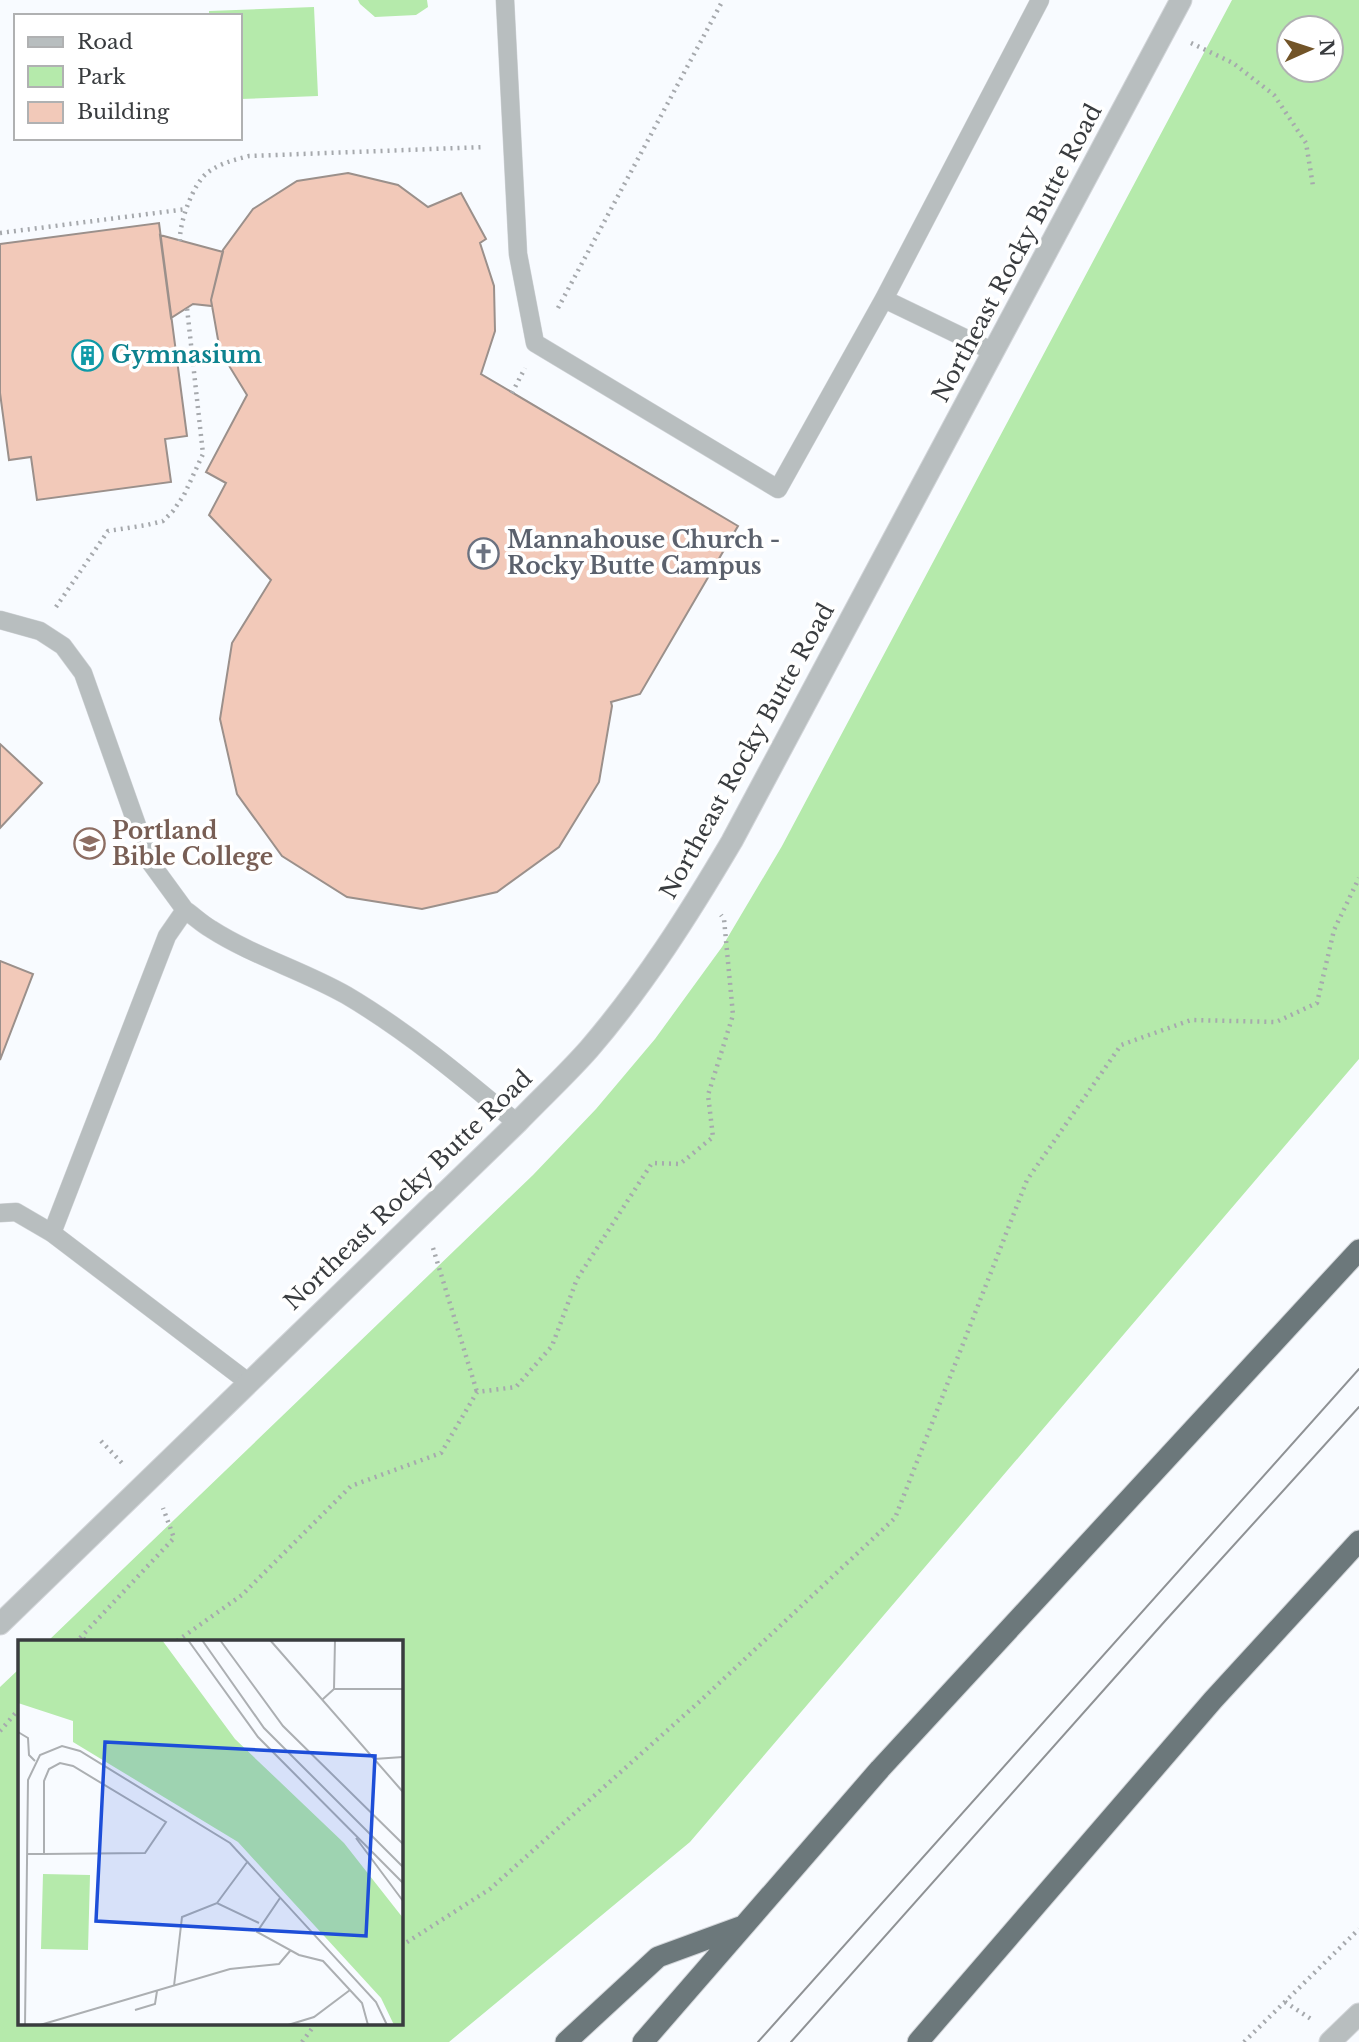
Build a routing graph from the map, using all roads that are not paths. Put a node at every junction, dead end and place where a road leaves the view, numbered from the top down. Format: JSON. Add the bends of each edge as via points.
{"nodes":[{"id":1,"x":505,"y":0,"type":"edge"},
{"id":2,"x":1040,"y":0,"type":"edge"},
{"id":3,"x":1181,"y":0,"type":"edge"},
{"id":4,"x":884,"y":299,"type":"junction"},
{"id":5,"x":994,"y":352,"type":"junction"},
{"id":6,"x":0,"y":620,"type":"edge"},
{"id":7,"x":185,"y":910,"type":"junction"},
{"id":8,"x":517,"y":1123,"type":"junction"},
{"id":9,"x":0,"y":1213,"type":"edge"},
{"id":10,"x":52,"y":1233,"type":"junction"},
{"id":11,"x":1359,"y":1250,"type":"edge"},
{"id":12,"x":248,"y":1382,"type":"junction"},
{"id":13,"x":1359,"y":1541,"type":"edge"},
{"id":14,"x":0,"y":1624,"type":"edge"},
{"id":15,"x":742,"y":1927,"type":"junction"},
{"id":16,"x":1359,"y":2014,"type":"edge"},
{"id":17,"x":1335,"y":2040,"type":"edge"},
{"id":18,"x":566,"y":2042,"type":"edge"},
{"id":19,"x":643,"y":2042,"type":"edge"},
{"id":20,"x":918,"y":2042,"type":"edge"}],
"edges":[{"from":1,"to":4,"type":"lane","via":[[518,254],[537,345],[778,489]]},
{"from":2,"to":4,"type":"lane"},
{"from":3,"to":5,"type":"street","name":"Northeast Rocky Butte Road"},
{"from":4,"to":5,"type":"lane"},
{"from":5,"to":8,"type":"street","name":"Northeast Rocky Butte Road","via":[[702,893],[645,979],[588,1050]]},
{"from":6,"to":7,"type":"lane","via":[[40,631],[63,646],[83,673],[150,862]]},
{"from":7,"to":8,"type":"lane","via":[[247,949],[314,978],[380,1016]]},
{"from":7,"to":10,"type":"lane","via":[[167,936]]},
{"from":8,"to":12,"type":"street","name":"Northeast Rocky Butte Road"},
{"from":9,"to":10,"type":"lane","via":[[16,1212]]},
{"from":10,"to":12,"type":"lane"},
{"from":11,"to":15,"type":"highway","via":[[880,1769]]},
{"from":12,"to":14,"type":"street","name":"Northeast Rocky Butte Road"},
{"from":13,"to":20,"type":"highway","via":[[1204,1710]]},
{"from":15,"to":18,"type":"highway","via":[[658,1957]]},
{"from":15,"to":19,"type":"highway"},
{"from":16,"to":17,"type":"street"}]}
